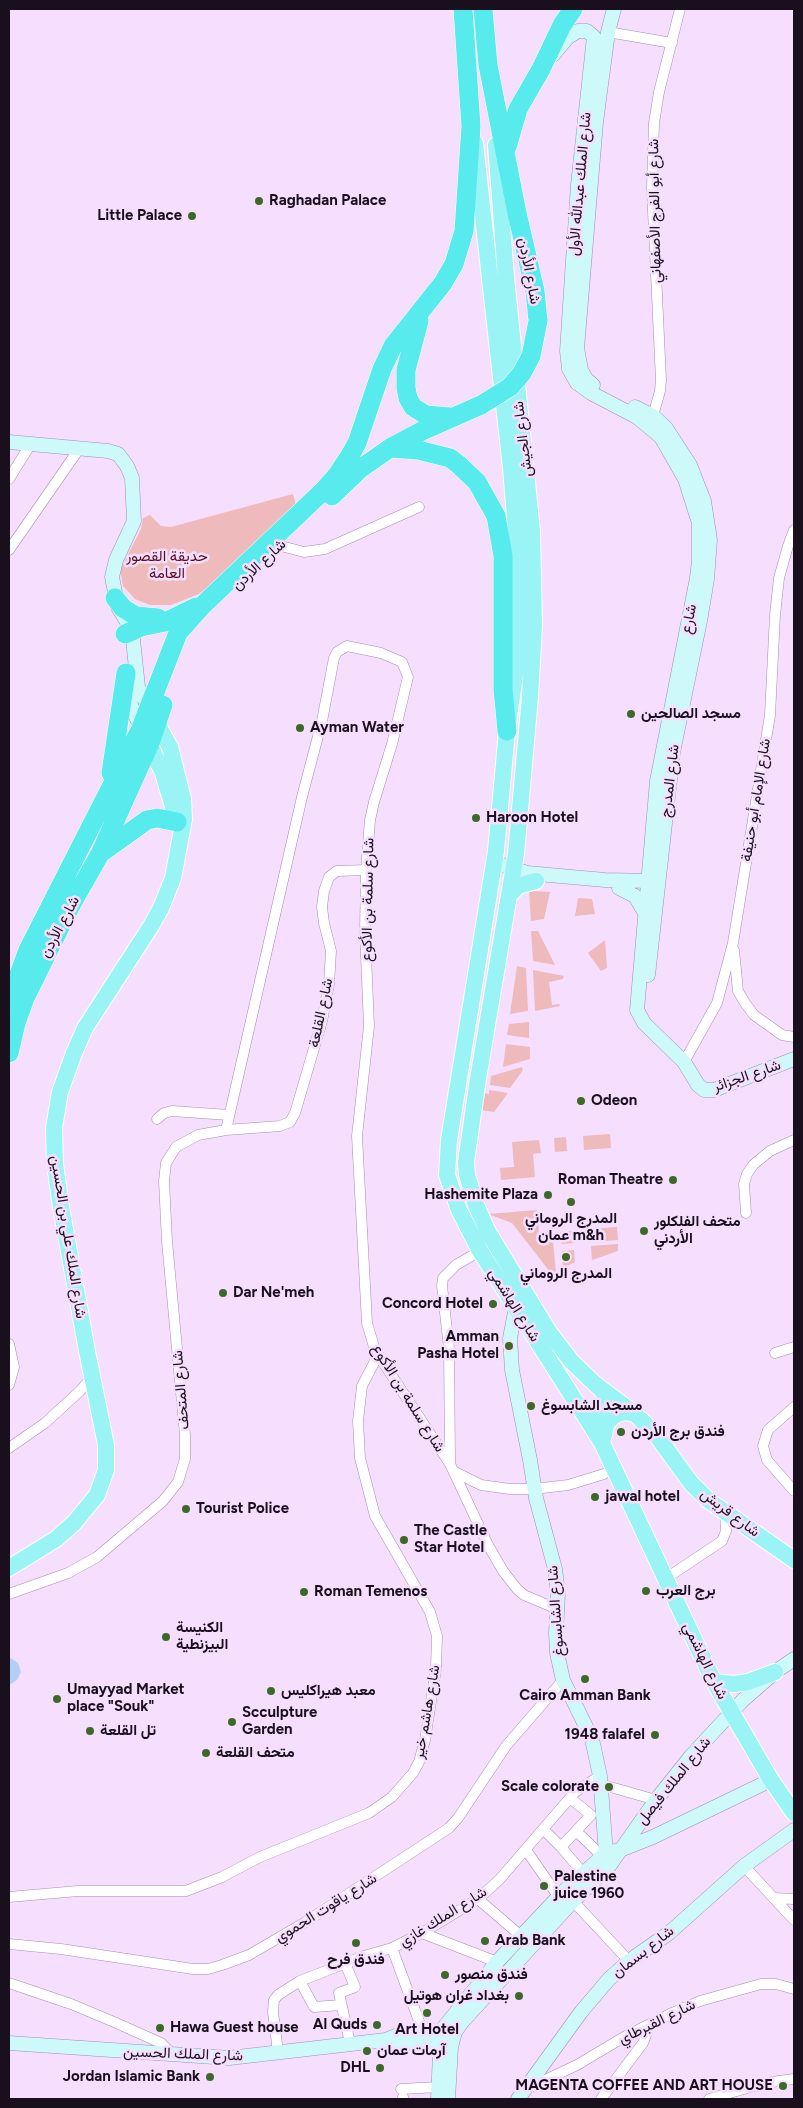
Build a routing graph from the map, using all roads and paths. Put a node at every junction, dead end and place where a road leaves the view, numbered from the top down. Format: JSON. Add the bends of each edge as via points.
{"nodes":[{"id":1,"x":463,"y":9,"type":"edge"},
{"id":2,"x":483,"y":9,"type":"edge"},
{"id":3,"x":573,"y":9,"type":"edge"},
{"id":4,"x":614,"y":9,"type":"edge"},
{"id":5,"x":680,"y":9,"type":"edge"},
{"id":6,"x":608,"y":32,"type":"junction"},
{"id":7,"x":672,"y":43,"type":"junction"},
{"id":8,"x":488,"y":65,"type":"junction"},
{"id":9,"x":541,"y":69,"type":"junction"},
{"id":10,"x":471,"y":102,"type":"junction"},
{"id":11,"x":506,"y":152,"type":"junction"},
{"id":12,"x":422,"y":312,"type":"junction"},
{"id":13,"x":580,"y":379,"type":"junction"},
{"id":14,"x":594,"y":391,"type":"joint"},
{"id":15,"x":453,"y":417,"type":"junction"},
{"id":16,"x":652,"y":421,"type":"junction"},
{"id":17,"x":9,"y":442,"type":"edge"},
{"id":18,"x":30,"y":445,"type":"junction"},
{"id":19,"x":390,"y":448,"type":"junction"},
{"id":20,"x":79,"y":449,"type":"junction"},
{"id":21,"x":9,"y":479,"type":"edge"},
{"id":22,"x":420,"y":507,"type":"dead end"},
{"id":23,"x":794,"y":530,"type":"edge"},
{"id":24,"x":281,"y":546,"type":"junction"},
{"id":25,"x":9,"y":550,"type":"edge"},
{"id":26,"x":204,"y":604,"type":"junction"},
{"id":27,"x":118,"y":605,"type":"junction"},
{"id":28,"x":175,"y":617,"type":"junction"},
{"id":29,"x":129,"y":632,"type":"junction"},
{"id":30,"x":126,"y":673,"type":"junction"},
{"id":31,"x":149,"y":725,"type":"junction"},
{"id":32,"x":507,"y":731,"type":"junction"},
{"id":33,"x":108,"y":793,"type":"junction"},
{"id":34,"x":180,"y":826,"type":"junction"},
{"id":35,"x":100,"y":854,"type":"junction"},
{"id":36,"x":493,"y":868,"type":"junction"},
{"id":37,"x":366,"y":870,"type":"junction"},
{"id":38,"x":512,"y":872,"type":"junction"},
{"id":39,"x":536,"y":881,"type":"junction"},
{"id":40,"x":654,"y":885,"type":"junction"},
{"id":41,"x":619,"y":888,"type":"junction"},
{"id":42,"x":509,"y":896,"type":"junction"},
{"id":43,"x":645,"y":913,"type":"junction"},
{"id":44,"x":733,"y":944,"type":"junction"},
{"id":45,"x":9,"y":1001,"type":"edge"},
{"id":46,"x":640,"y":1016,"type":"junction"},
{"id":47,"x":794,"y":1037,"type":"edge"},
{"id":48,"x":9,"y":1053,"type":"edge"},
{"id":49,"x":794,"y":1059,"type":"edge"},
{"id":50,"x":684,"y":1062,"type":"junction"},
{"id":51,"x":229,"y":1115,"type":"junction"},
{"id":52,"x":157,"y":1119,"type":"dead end"},
{"id":53,"x":226,"y":1130,"type":"junction"},
{"id":54,"x":794,"y":1140,"type":"edge"},
{"id":55,"x":746,"y":1214,"type":"dead end"},
{"id":56,"x":480,"y":1251,"type":"junction"},
{"id":57,"x":516,"y":1307,"type":"junction"},
{"id":58,"x":9,"y":1344,"type":"edge"},
{"id":59,"x":794,"y":1347,"type":"edge"},
{"id":60,"x":775,"y":1353,"type":"dead end"},
{"id":61,"x":378,"y":1356,"type":"junction"},
{"id":62,"x":92,"y":1377,"type":"junction"},
{"id":63,"x":9,"y":1385,"type":"edge"},
{"id":64,"x":602,"y":1391,"type":"junction"},
{"id":65,"x":794,"y":1407,"type":"edge"},
{"id":66,"x":580,"y":1409,"type":"junction"},
{"id":67,"x":635,"y":1414,"type":"junction"},
{"id":68,"x":602,"y":1443,"type":"junction"},
{"id":69,"x":9,"y":1448,"type":"edge"},
{"id":70,"x":452,"y":1468,"type":"junction"},
{"id":71,"x":604,"y":1474,"type":"dead end"},
{"id":72,"x":534,"y":1489,"type":"junction"},
{"id":73,"x":794,"y":1491,"type":"edge"},
{"id":74,"x":725,"y":1512,"type":"junction"},
{"id":75,"x":794,"y":1560,"type":"edge"},
{"id":76,"x":9,"y":1568,"type":"edge"},
{"id":77,"x":665,"y":1579,"type":"junction"},
{"id":78,"x":9,"y":1594,"type":"edge"},
{"id":79,"x":557,"y":1609,"type":"junction"},
{"id":80,"x":794,"y":1659,"type":"edge"},
{"id":81,"x":775,"y":1672,"type":"junction"},
{"id":82,"x":563,"y":1680,"type":"junction"},
{"id":83,"x":714,"y":1682,"type":"junction"},
{"id":84,"x":731,"y":1713,"type":"junction"},
{"id":85,"x":600,"y":1780,"type":"junction"},
{"id":86,"x":771,"y":1780,"type":"junction"},
{"id":87,"x":570,"y":1798,"type":"junction"},
{"id":88,"x":656,"y":1800,"type":"junction"},
{"id":89,"x":794,"y":1813,"type":"edge"},
{"id":90,"x":597,"y":1815,"type":"junction"},
{"id":91,"x":543,"y":1829,"type":"junction"},
{"id":92,"x":794,"y":1830,"type":"edge"},
{"id":93,"x":576,"y":1831,"type":"junction"},
{"id":94,"x":561,"y":1847,"type":"junction"},
{"id":95,"x":526,"y":1850,"type":"junction"},
{"id":96,"x":609,"y":1853,"type":"junction"},
{"id":97,"x":744,"y":1866,"type":"junction"},
{"id":98,"x":583,"y":1874,"type":"junction"},
{"id":99,"x":9,"y":1896,"type":"edge"},
{"id":100,"x":558,"y":1896,"type":"junction"},
{"id":101,"x":478,"y":1898,"type":"junction"},
{"id":102,"x":774,"y":1898,"type":"junction"},
{"id":103,"x":794,"y":1899,"type":"edge"},
{"id":104,"x":573,"y":1901,"type":"junction"},
{"id":105,"x":794,"y":1920,"type":"edge"},
{"id":106,"x":422,"y":1933,"type":"junction"},
{"id":107,"x":521,"y":1936,"type":"junction"},
{"id":108,"x":9,"y":1944,"type":"edge"},
{"id":109,"x":392,"y":1948,"type":"junction"},
{"id":110,"x":629,"y":1961,"type":"junction"},
{"id":111,"x":497,"y":1962,"type":"junction"},
{"id":112,"x":345,"y":1963,"type":"junction"},
{"id":113,"x":300,"y":1981,"type":"junction"},
{"id":114,"x":9,"y":1983,"type":"edge"},
{"id":115,"x":794,"y":1989,"type":"edge"},
{"id":116,"x":341,"y":2005,"type":"junction"},
{"id":117,"x":647,"y":2026,"type":"junction"},
{"id":118,"x":423,"y":2032,"type":"junction"},
{"id":119,"x":447,"y":2039,"type":"junction"},
{"id":120,"x":386,"y":2040,"type":"junction"},
{"id":121,"x":9,"y":2043,"type":"edge"},
{"id":122,"x":350,"y":2043,"type":"junction"},
{"id":123,"x":278,"y":2052,"type":"junction"},
{"id":124,"x":173,"y":2055,"type":"junction"},
{"id":125,"x":794,"y":2079,"type":"edge"},
{"id":126,"x":528,"y":2088,"type":"junction"},
{"id":127,"x":438,"y":2093,"type":"edge"},
{"id":128,"x":402,"y":2095,"type":"edge"},
{"id":129,"x":448,"y":2099,"type":"edge"},
{"id":130,"x":518,"y":2099,"type":"edge"},
{"id":131,"x":600,"y":2099,"type":"edge"},
{"id":132,"x":709,"y":2099,"type":"edge"}],
"edges":[{"from":1,"to":10,"type":"highway","name":"شارع الجيش"},
{"from":2,"to":8,"type":"highway","name":"شارع الجيش"},
{"from":3,"to":9,"type":"highway"},
{"from":4,"to":6,"type":"main road","name":"شارع الملك عبدالله الأول"},
{"from":5,"to":7,"type":"street","name":"شارع أبو الفرج الأصفهاني"},
{"from":6,"to":7,"type":"street"},
{"from":6,"to":13,"type":"main road","name":"شارع الملك عبدالله الأول","via":[[591,174],[581,299]]},
{"from":7,"to":16,"type":"street","name":"شارع أبو الفرج الأصفهاني","via":[[659,92],[653,140],[652,189],[661,380]]},
{"from":8,"to":11,"type":"highway","name":"شارع الأردن"},
{"from":8,"to":38,"type":"main road","name":"شارع الجيش","via":[[532,530],[534,625],[530,697]]},
{"from":9,"to":11,"type":"highway","via":[[518,108]]},
{"from":9,"to":13,"type":"main road","name":"شارع الملك عبدالله الأول","via":[[574,33],[587,31],[594,37],[578,185],[568,351],[569,369]]},
{"from":10,"to":12,"type":"highway","name":"شارع الأردن","via":[[464,231],[454,264]]},
{"from":10,"to":32,"type":"main road","name":"شارع الجيش","via":[[507,420],[517,542],[519,647]]},
{"from":11,"to":15,"type":"highway","name":"شارع الأردن","bridge":true,"via":[[538,320],[530,356],[522,373],[510,386],[481,405]]},
{"from":12,"to":15,"type":"highway","via":[[406,370],[408,398],[413,407],[426,415]]},
{"from":12,"to":26,"type":"highway","name":"شارع الأردن","via":[[393,346],[350,457],[337,475]]},
{"from":13,"to":14,"type":"main road","name":"شارع الملك عبدالله الأول","via":[[590,383]]},
{"from":14,"to":16,"type":"main road","name":"شارع المدرج"},
{"from":15,"to":19,"type":"highway","name":"شارع الأردن"},
{"from":16,"to":40,"type":"main road","name":"شارع المدرج","via":[[669,432],[690,465],[704,501],[704,522],[710,540],[688,652]]},
{"from":17,"to":18,"type":"main road"},
{"from":18,"to":20,"type":"main road"},
{"from":18,"to":21,"type":"street"},
{"from":19,"to":24,"type":"highway","name":"شارع الأردن","via":[[360,469]]},
{"from":19,"to":32,"type":"highway","via":[[418,450],[450,458],[460,464],[477,482],[496,516],[504,556],[503,689]]},
{"from":20,"to":25,"type":"street"},
{"from":20,"to":27,"type":"main road","via":[[118,454],[128,466],[132,478],[134,521],[112,577]]},
{"from":22,"to":24,"type":"street","via":[[325,549],[304,552]]},
{"from":23,"to":44,"type":"street","name":"شارع الإمام أبو حنيفة","via":[[780,578],[770,715]]},
{"from":24,"to":31,"type":"highway","name":"شارع الأردن","via":[[190,631]]},
{"from":26,"to":28,"type":"highway"},
{"from":26,"to":31,"type":"highway","name":"شارع الأردن","via":[[178,633]]},
{"from":27,"to":28,"type":"highway","via":[[136,616],[154,619]]},
{"from":27,"to":29,"type":"main road"},
{"from":28,"to":29,"type":"highway"},
{"from":29,"to":30,"type":"main road"},
{"from":29,"to":31,"type":"main road","via":[[138,687]]},
{"from":30,"to":31,"type":"main road","via":[[131,705]]},
{"from":30,"to":33,"type":"highway"},
{"from":31,"to":33,"type":"highway","name":"شارع الأردن"},
{"from":31,"to":34,"type":"main road","name":"شارع الملك علي بن الحسين"},
{"from":31,"to":34,"type":"main road","name":"شارع الملك علي بن الحسين","via":[[170,747],[184,813]]},
{"from":31,"to":35,"type":"highway","name":"شارع الأردن"},
{"from":32,"to":36,"type":"main road","name":"شارع الجيش"},
{"from":33,"to":45,"type":"highway","name":"شارع الأردن","via":[[28,950]]},
{"from":34,"to":35,"type":"highway","via":[[156,818],[147,820]]},
{"from":34,"to":62,"type":"main road","name":"شارع الملك علي بن الحسين","via":[[173,878],[161,908],[86,1028],[66,1073],[56,1110],[55,1164]]},
{"from":35,"to":48,"type":"highway","name":"شارع الأردن","via":[[28,989]]},
{"from":36,"to":38,"type":"main road"},
{"from":36,"to":56,"type":"main road","name":"شارع الهاشمي","via":[[447,1162],[447,1175],[455,1199]]},
{"from":37,"to":51,"type":"street","name":"شارع سلمة بن الأكوع","via":[[370,820],[408,678],[399,660],[347,646],[334,658]]},
{"from":37,"to":53,"type":"street","name":"شارع القلعة","via":[[337,871],[329,877],[324,891],[322,907],[331,951],[329,984],[322,1021],[295,1113],[287,1125]]},
{"from":37,"to":61,"type":"street","name":"شارع سلمة بن الأكوع","via":[[369,1026],[357,1136],[367,1323]]},
{"from":38,"to":39,"type":"main road"},
{"from":38,"to":40,"type":"main road"},
{"from":38,"to":42,"type":"main road","name":"شارع الهاشمي"},
{"from":39,"to":41,"type":"main road"},
{"from":39,"to":42,"type":"main road","via":[[518,886]]},
{"from":40,"to":41,"type":"main road"},
{"from":40,"to":43,"type":"main road","name":"شارع المدرج"},
{"from":40,"to":46,"type":"main road","name":"شارع المدرج","via":[[644,1005]]},
{"from":41,"to":43,"type":"main road","via":[[635,896]]},
{"from":42,"to":64,"type":"main road","name":"شارع الهاشمي","via":[[478,1079],[467,1174],[488,1232],[549,1332],[572,1362]]},
{"from":43,"to":46,"type":"main road","name":"شارع المدرج","via":[[636,1005]]},
{"from":44,"to":47,"type":"street","via":[[738,991],[745,1003],[754,1015],[782,1035]]},
{"from":44,"to":50,"type":"street","name":"شارع الإمام أبو حنيفة","via":[[717,1003]]},
{"from":46,"to":50,"type":"main road","via":[[644,1024]]},
{"from":49,"to":50,"type":"main road","name":"شارع الجزائر","via":[[708,1090],[698,1085]]},
{"from":51,"to":52,"type":"street","via":[[172,1111]]},
{"from":51,"to":53,"type":"street","name":"شارع سلمة بن الأكوع"},
{"from":53,"to":78,"type":"street","name":"شارع المتحف","via":[[198,1135],[181,1143],[169,1155],[164,1170],[167,1241],[185,1435],[185,1459],[178,1482],[163,1501],[97,1558],[68,1573]]},
{"from":54,"to":55,"type":"street","via":[[770,1151],[747,1174],[744,1184]]},
{"from":56,"to":57,"type":"main road","name":"شارع الهاشمي"},
{"from":56,"to":70,"type":"street","via":[[443,1278],[449,1348]]},
{"from":57,"to":66,"type":"main road","name":"شارع الهاشمي"},
{"from":57,"to":72,"type":"main road","name":"شارع الشابسوغ","via":[[510,1338],[512,1370]]},
{"from":58,"to":63,"type":"street","via":[[14,1367]]},
{"from":59,"to":60,"type":"street"},
{"from":61,"to":70,"type":"street","name":"شارع سلمة بن الأكوع"},
{"from":61,"to":99,"type":"street","name":"شارع هاشم خير","via":[[362,1386],[358,1420],[360,1458],[375,1516],[430,1612],[437,1636],[436,1669],[425,1740],[413,1773],[392,1797],[369,1813],[186,1891],[78,1891]]},
{"from":62,"to":69,"type":"street","via":[[45,1423]]},
{"from":62,"to":76,"type":"main road","name":"شارع الملك علي بن الحسين","via":[[106,1445],[107,1462],[101,1487],[70,1528]]},
{"from":64,"to":66,"type":"main road","via":[[607,1397],[602,1412],[587,1414]]},
{"from":64,"to":67,"type":"main road","name":"شارع الهاشمي"},
{"from":65,"to":73,"type":"street","via":[[768,1430],[763,1446],[767,1460]]},
{"from":66,"to":68,"type":"main road","name":"شارع الهاشمي"},
{"from":67,"to":68,"type":"main road","via":[[626,1412],[611,1418]]},
{"from":67,"to":74,"type":"main road","name":"شارع قريش","via":[[654,1432],[691,1483]]},
{"from":68,"to":77,"type":"main road","name":"شارع الهاشمي"},
{"from":70,"to":72,"type":"street","via":[[467,1479],[487,1486]]},
{"from":70,"to":79,"type":"street","name":"شارع سلمة بن الأكوع","via":[[488,1545],[508,1577],[524,1595]]},
{"from":71,"to":72,"type":"street","via":[[568,1485]]},
{"from":72,"to":79,"type":"main road","name":"شارع الشابسوغ","via":[[555,1569]]},
{"from":74,"to":75,"type":"main road","name":"شارع قريش"},
{"from":74,"to":77,"type":"street","via":[[726,1531],[722,1541]]},
{"from":77,"to":83,"type":"main road","name":"شارع الهاشمي"},
{"from":79,"to":82,"type":"main road","name":"شارع الشابسوغ","via":[[557,1653]]},
{"from":80,"to":81,"type":"main road","name":"شارع الملك فيصل"},
{"from":81,"to":83,"type":"main road","via":[[748,1682]]},
{"from":81,"to":84,"type":"main road","name":"شارع الملك فيصل"},
{"from":82,"to":85,"type":"main road","name":"شارع الشابسوغ","via":[[592,1739]]},
{"from":82,"to":108,"type":"street","name":"شارع ياقوت الحموي","via":[[506,1746],[449,1828],[249,1955],[208,1969],[193,1969]]},
{"from":83,"to":84,"type":"main road","name":"شارع الهاشمي"},
{"from":84,"to":86,"type":"main road","name":"شارع الهاشمي"},
{"from":84,"to":88,"type":"main road","name":"شارع الملك فيصل"},
{"from":85,"to":87,"type":"street","name":"شارع الملك غازي","via":[[575,1792]]},
{"from":85,"to":88,"type":"street"},
{"from":85,"to":90,"type":"main road","name":"شارع الشابسوغ"},
{"from":86,"to":89,"type":"main road","name":"شارع الهاشمي"},
{"from":86,"to":96,"type":"main road","name":"شارع الملك فيصل","via":[[653,1837]]},
{"from":87,"to":90,"type":"street"},
{"from":87,"to":91,"type":"street","name":"شارع الملك غازي"},
{"from":88,"to":96,"type":"main road","name":"شارع الملك فيصل"},
{"from":90,"to":93,"type":"street"},
{"from":90,"to":96,"type":"main road","name":"شارع الشابسوغ"},
{"from":91,"to":94,"type":"street"},
{"from":91,"to":95,"type":"street","name":"شارع الملك غازي"},
{"from":92,"to":97,"type":"main road","name":"شارع بسمان"},
{"from":93,"to":94,"type":"street"},
{"from":93,"to":96,"type":"street"},
{"from":94,"to":98,"type":"street"},
{"from":95,"to":100,"type":"street"},
{"from":95,"to":101,"type":"street","name":"شارع الملك غازي"},
{"from":96,"to":98,"type":"main road","name":"شارع الملك فيصل"},
{"from":96,"to":104,"type":"main road","name":"شارع الملك فيصل","via":[[610,1865]]},
{"from":97,"to":102,"type":"street"},
{"from":97,"to":110,"type":"main road","name":"شارع بسمان","via":[[669,1934]]},
{"from":98,"to":100,"type":"main road","name":"شارع الملك فيصل"},
{"from":100,"to":107,"type":"main road","name":"شارع الملك فيصل"},
{"from":101,"to":106,"type":"street","name":"شارع الملك غازي"},
{"from":101,"to":107,"type":"street"},
{"from":102,"to":103,"type":"street"},
{"from":102,"to":105,"type":"street"},
{"from":104,"to":110,"type":"street"},
{"from":104,"to":119,"type":"main road","name":"شارع الملك فيصل"},
{"from":106,"to":109,"type":"street","name":"شارع الملك غازي"},
{"from":106,"to":111,"type":"street"},
{"from":107,"to":111,"type":"main road","name":"شارع الملك فيصل"},
{"from":109,"to":112,"type":"street","name":"شارع الملك غازي"},
{"from":109,"to":118,"type":"street"},
{"from":110,"to":126,"type":"main road","name":"شارع بسمان","via":[[581,2012]]},
{"from":111,"to":119,"type":"main road","name":"شارع الملك فيصل"},
{"from":112,"to":113,"type":"street","name":"شارع الملك غازي"},
{"from":112,"to":116,"type":"street","via":[[355,1987],[339,1993]]},
{"from":113,"to":116,"type":"street","via":[[314,2006]]},
{"from":113,"to":123,"type":"street","name":"شارع الملك غازي","via":[[286,1988],[274,2000]]},
{"from":114,"to":124,"type":"street","via":[[114,2022],[161,2043]]},
{"from":115,"to":117,"type":"street","name":"شارع القبرطاي","via":[[776,1984],[750,1986],[700,2001]]},
{"from":116,"to":122,"type":"street"},
{"from":117,"to":126,"type":"street","name":"شارع القبرطاي"},
{"from":117,"to":131,"type":"street","via":[[643,2043]]},
{"from":118,"to":119,"type":"main road","name":"شارع الملك الحسين"},
{"from":118,"to":120,"type":"main road","name":"شارع الملك الحسين"},
{"from":119,"to":120,"type":"main road","name":"شارع الملك الحسين","via":[[398,2043]]},
{"from":119,"to":127,"type":"main road"},
{"from":119,"to":129,"type":"main road"},
{"from":120,"to":122,"type":"main road","name":"شارع الملك الحسين"},
{"from":121,"to":124,"type":"main road","name":"شارع الملك الحسين"},
{"from":122,"to":123,"type":"main road","name":"شارع الملك الحسين"},
{"from":123,"to":124,"type":"main road","name":"شارع الملك الحسين","via":[[236,2058]]},
{"from":125,"to":132,"type":"street","via":[[764,2083]]},
{"from":126,"to":130,"type":"main road","name":"شارع بسمان"},
{"from":127,"to":128,"type":"street"}]}
